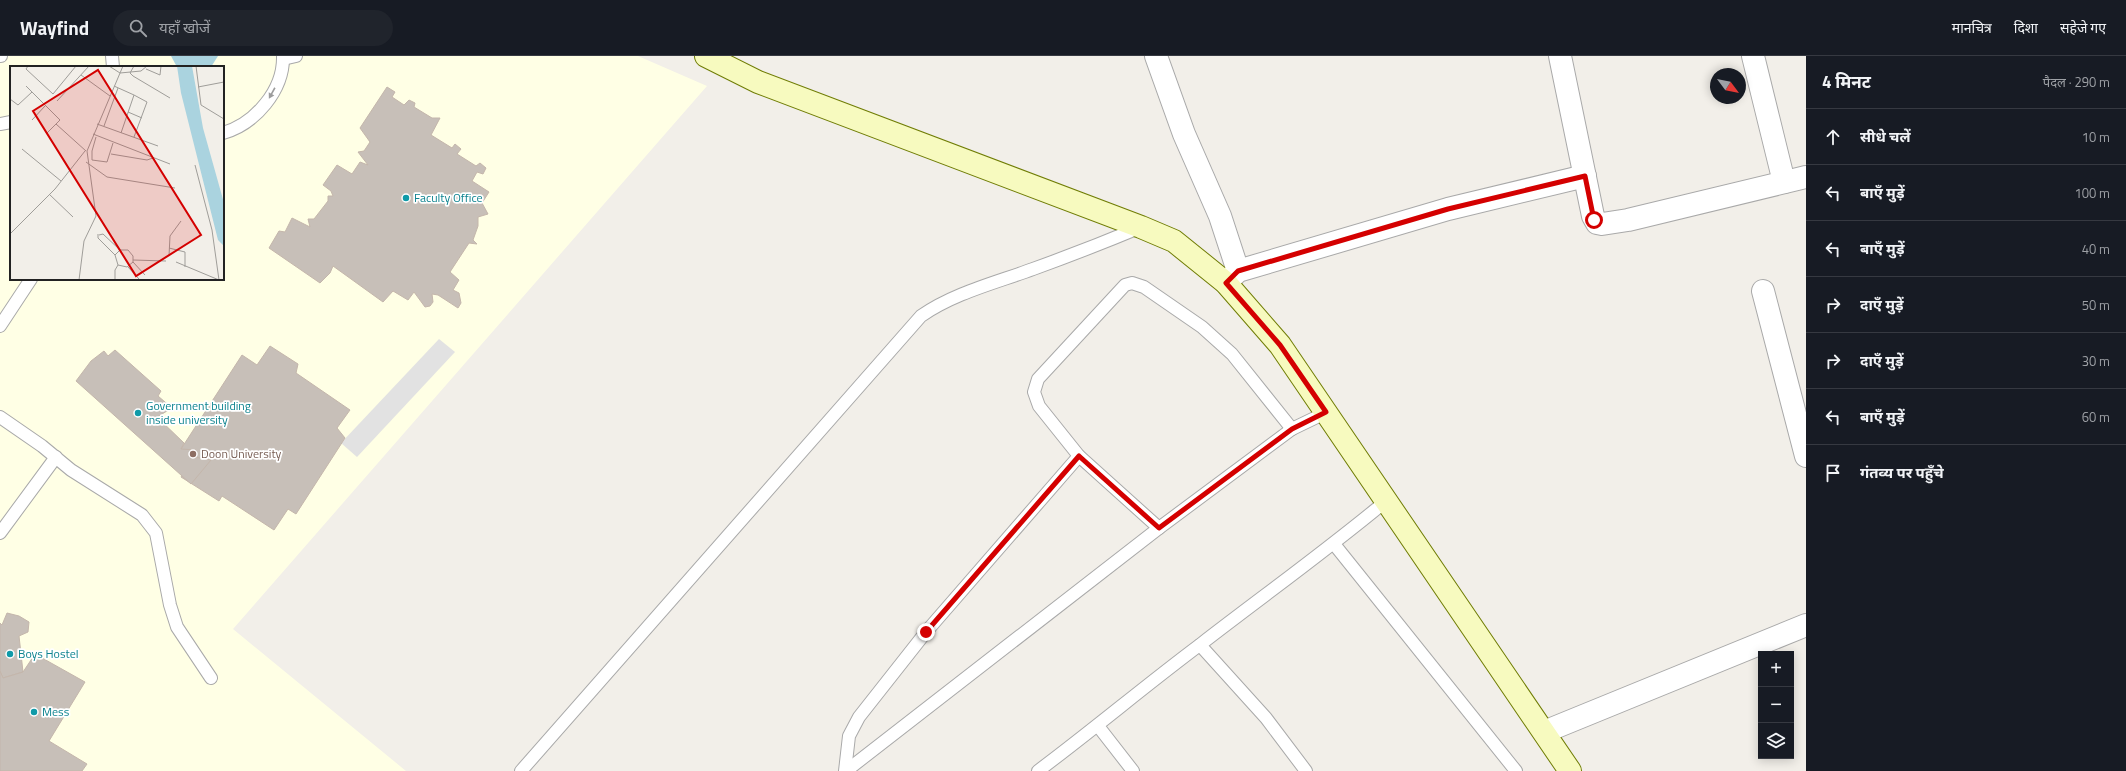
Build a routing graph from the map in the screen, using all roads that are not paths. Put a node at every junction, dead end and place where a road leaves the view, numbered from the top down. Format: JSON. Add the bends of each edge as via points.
{"nodes":[{"id":1,"x":112,"y":56,"type":"edge"},
{"id":2,"x":296,"y":56,"type":"edge"},
{"id":3,"x":706,"y":56,"type":"edge"},
{"id":4,"x":1156,"y":56,"type":"edge"},
{"id":5,"x":1560,"y":56,"type":"edge"},
{"id":6,"x":1753,"y":56,"type":"edge"},
{"id":7,"x":283,"y":58,"type":"edge"},
{"id":8,"x":113,"y":66,"type":"edge"},
{"id":9,"x":10,"y":122,"type":"edge"},
{"id":10,"x":0,"y":124,"type":"edge"},
{"id":11,"x":224,"y":132,"type":"edge"},
{"id":12,"x":1585,"y":176,"type":"junction"},
{"id":13,"x":1806,"y":177,"type":"edge"},
{"id":14,"x":1784,"y":182,"type":"junction"},
{"id":15,"x":1141,"y":227,"type":"junction"},
{"id":16,"x":1232,"y":277,"type":"junction"},
{"id":17,"x":30,"y":280,"type":"edge"},
{"id":18,"x":1763,"y":291,"type":"dead end"},
{"id":19,"x":0,"y":326,"type":"edge"},
{"id":20,"x":1326,"y":412,"type":"junction"},
{"id":21,"x":0,"y":418,"type":"edge"},
{"id":22,"x":1292,"y":429,"type":"junction"},
{"id":23,"x":1079,"y":456,"type":"junction"},
{"id":24,"x":1806,"y":456,"type":"edge"},
{"id":25,"x":56,"y":457,"type":"junction"},
{"id":26,"x":1386,"y":501,"type":"junction"},
{"id":27,"x":1159,"y":528,"type":"junction"},
{"id":28,"x":0,"y":533,"type":"edge"},
{"id":29,"x":1334,"y":544,"type":"junction"},
{"id":30,"x":1806,"y":625,"type":"edge"},
{"id":31,"x":1200,"y":645,"type":"junction"},
{"id":32,"x":211,"y":678,"type":"dead end"},
{"id":33,"x":1098,"y":726,"type":"junction"},
{"id":34,"x":1544,"y":732,"type":"junction"},
{"id":35,"x":522,"y":771,"type":"edge"},
{"id":36,"x":845,"y":771,"type":"edge"},
{"id":37,"x":1038,"y":771,"type":"edge"},
{"id":38,"x":1133,"y":771,"type":"edge"},
{"id":39,"x":1306,"y":771,"type":"edge"},
{"id":40,"x":1516,"y":771,"type":"edge"},
{"id":41,"x":1570,"y":771,"type":"edge"}],
"edges":[{"from":1,"to":8,"type":"lane"},
{"from":2,"to":7,"type":"lane"},
{"from":3,"to":15,"type":"main road","via":[[758,82]]},
{"from":4,"to":16,"type":"street","via":[[1184,134],[1220,216]]},
{"from":5,"to":12,"type":"street"},
{"from":6,"to":14,"type":"street"},
{"from":7,"to":11,"type":"lane","one_way":true,"via":[[279,78],[260,110],[245,122]]},
{"from":9,"to":10,"type":"lane"},
{"from":12,"to":14,"type":"street","via":[[1595,222],[1602,224]]},
{"from":12,"to":16,"type":"street","via":[[1448,209]]},
{"from":13,"to":14,"type":"street"},
{"from":15,"to":16,"type":"main road","via":[[1174,241]]},
{"from":15,"to":35,"type":"lane","via":[[1054,262],[956,296],[921,316]]},
{"from":16,"to":20,"type":"main road"},
{"from":17,"to":19,"type":"lane"},
{"from":18,"to":24,"type":"street"},
{"from":20,"to":22,"type":"lane"},
{"from":20,"to":26,"type":"main road"},
{"from":21,"to":25,"type":"lane"},
{"from":22,"to":23,"type":"lane","via":[[1232,354],[1202,327],[1144,288],[1129,283],[1118,290],[1038,379],[1035,386],[1039,406]]},
{"from":22,"to":27,"type":"lane"},
{"from":23,"to":27,"type":"lane"},
{"from":23,"to":36,"type":"lane","via":[[926,632],[859,717],[849,736]]},
{"from":25,"to":28,"type":"lane"},
{"from":25,"to":32,"type":"lane","via":[[71,470],[142,515],[150,524],[156,533],[170,605],[177,627]]},
{"from":26,"to":29,"type":"lane"},
{"from":26,"to":34,"type":"main road"},
{"from":27,"to":36,"type":"lane"},
{"from":29,"to":31,"type":"lane"},
{"from":29,"to":40,"type":"lane"},
{"from":30,"to":34,"type":"street"},
{"from":31,"to":33,"type":"lane"},
{"from":31,"to":39,"type":"lane","via":[[1266,718]]},
{"from":33,"to":37,"type":"lane"},
{"from":33,"to":38,"type":"lane"},
{"from":34,"to":41,"type":"main road"}]}
